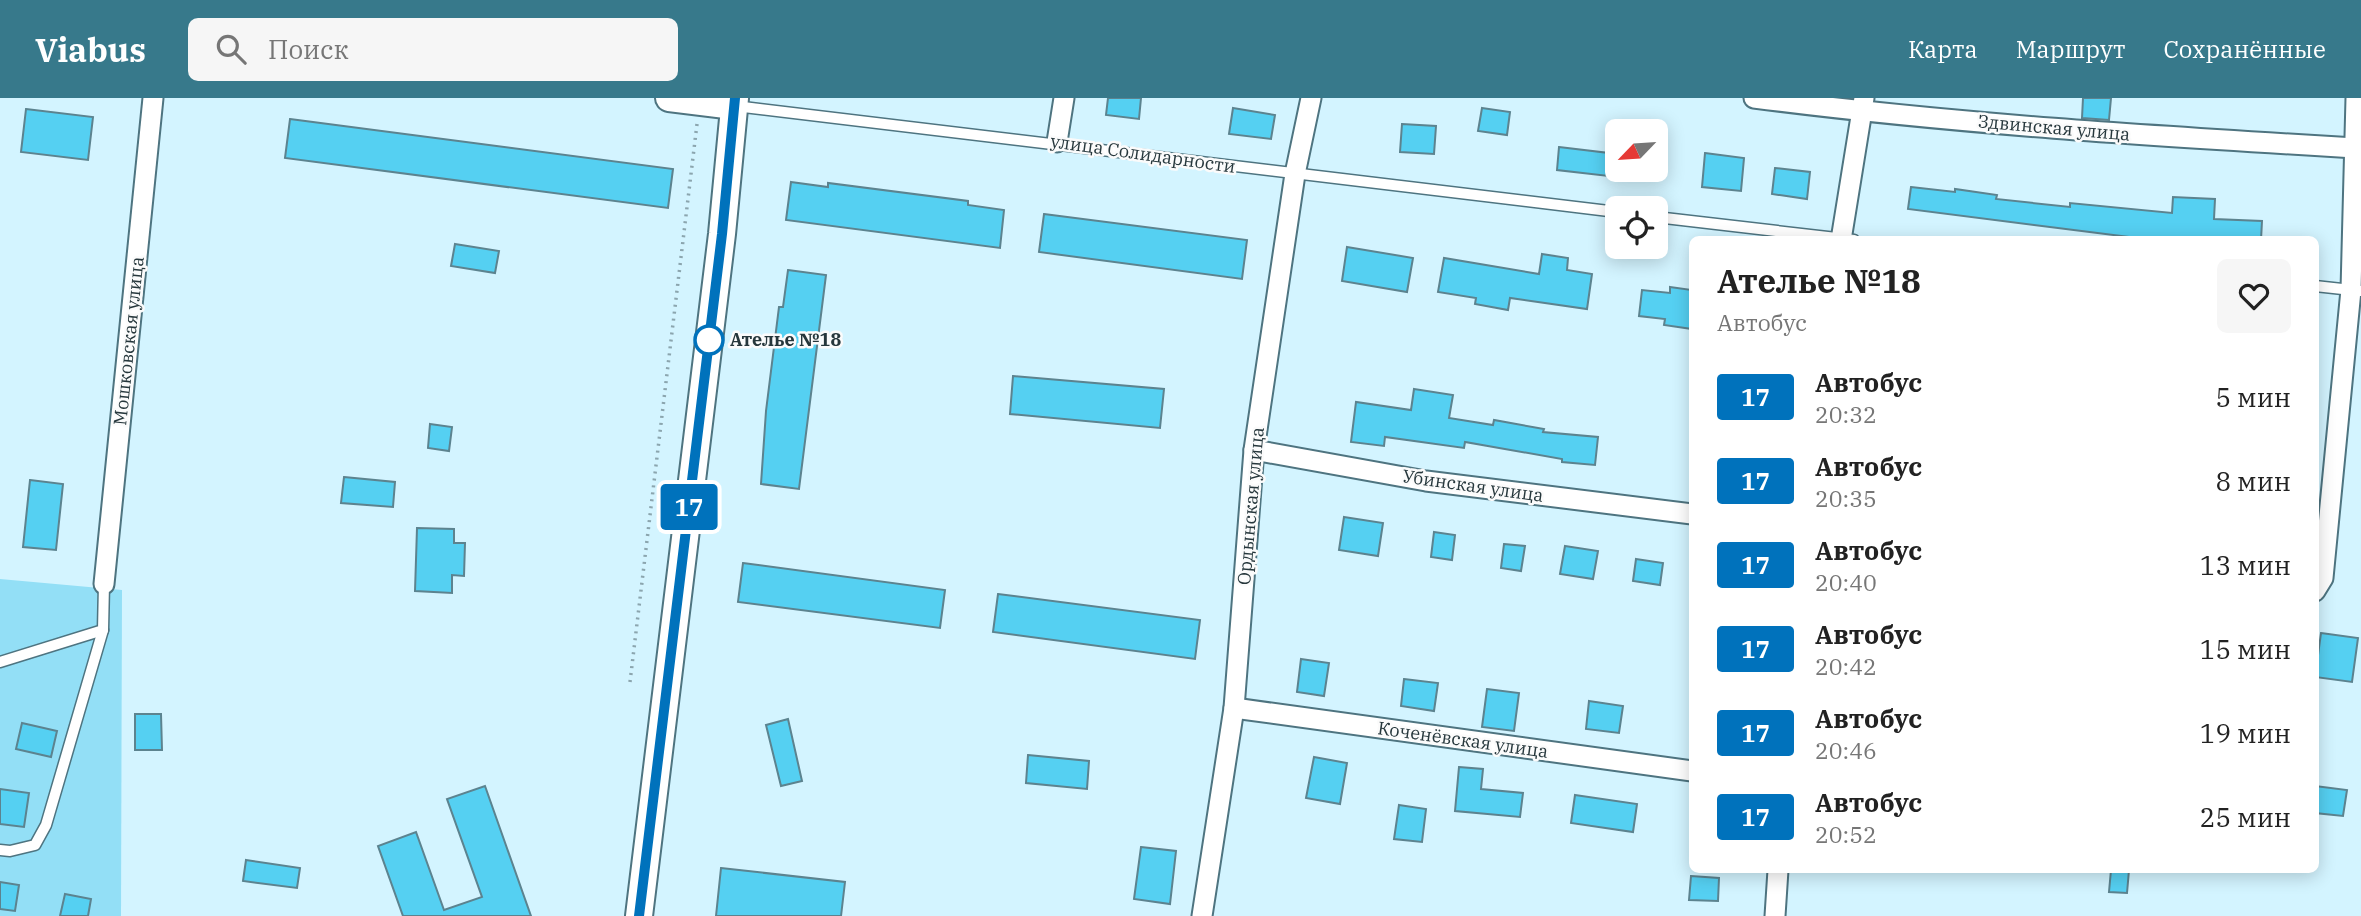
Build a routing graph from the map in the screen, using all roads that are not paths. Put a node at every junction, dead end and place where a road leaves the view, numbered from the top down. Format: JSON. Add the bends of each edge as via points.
{"nodes":[{"id":1,"x":153,"y":98,"type":"edge"},
{"id":2,"x":669,"y":98,"type":"edge"},
{"id":3,"x":1064,"y":98,"type":"edge"},
{"id":4,"x":1311,"y":98,"type":"edge"},
{"id":5,"x":1755,"y":98,"type":"edge"},
{"id":6,"x":2357,"y":98,"type":"edge"},
{"id":7,"x":735,"y":102,"type":"edge"},
{"id":8,"x":1863,"y":105,"type":"edge"},
{"id":9,"x":1057,"y":142,"type":"junction"},
{"id":10,"x":2355,"y":148,"type":"junction"},
{"id":11,"x":1295,"y":174,"type":"junction"},
{"id":12,"x":1605,"y":211,"type":"edge"},
{"id":13,"x":1668,"y":217,"type":"edge"},
{"id":14,"x":1821,"y":236,"type":"edge"},
{"id":15,"x":1846,"y":236,"type":"edge"},
{"id":16,"x":2319,"y":286,"type":"edge"},
{"id":17,"x":2356,"y":291,"type":"edge"},
{"id":18,"x":1254,"y":450,"type":"junction"},
{"id":19,"x":1689,"y":514,"type":"edge"},
{"id":20,"x":104,"y":584,"type":"joint"},
{"id":21,"x":2319,"y":586,"type":"edge"},
{"id":22,"x":103,"y":630,"type":"junction"},
{"id":23,"x":0,"y":662,"type":"edge"},
{"id":24,"x":1234,"y":709,"type":"junction"},
{"id":25,"x":1689,"y":771,"type":"edge"},
{"id":26,"x":0,"y":850,"type":"edge"},
{"id":27,"x":1778,"y":873,"type":"edge"},
{"id":28,"x":639,"y":916,"type":"edge"},
{"id":29,"x":1202,"y":916,"type":"edge"},
{"id":30,"x":1775,"y":916,"type":"edge"}],
"edges":[{"from":1,"to":20,"type":"street","name":"Мошковская улица"},
{"from":2,"to":7,"type":"main road","name":"улица Солидарности"},
{"from":3,"to":9,"type":"street"},
{"from":4,"to":11,"type":"street","name":"Ордынская улица"},
{"from":5,"to":8,"type":"street","name":"Здвинская улица"},
{"from":6,"to":10,"type":"street"},
{"from":7,"to":9,"type":"lane","name":"улица Солидарности"},
{"from":7,"to":28,"type":"main road"},
{"from":8,"to":10,"type":"street","name":"Здвинская улица","via":[[2106,133]]},
{"from":8,"to":15,"type":"street"},
{"from":9,"to":11,"type":"lane","name":"улица Солидарности"},
{"from":10,"to":17,"type":"street"},
{"from":11,"to":12,"type":"lane","name":"улица Солидарности"},
{"from":11,"to":18,"type":"street","name":"Ордынская улица"},
{"from":13,"to":14,"type":"lane"},
{"from":16,"to":17,"type":"lane"},
{"from":17,"to":21,"type":"street"},
{"from":18,"to":19,"type":"street","name":"Убинская улица","via":[[1426,481]]},
{"from":18,"to":24,"type":"street","name":"Ордынская улица"},
{"from":20,"to":22,"type":"lane"},
{"from":22,"to":23,"type":"lane"},
{"from":22,"to":26,"type":"lane","via":[[46,825],[35,845]]},
{"from":24,"to":25,"type":"street","name":"Коченёвская улица"},
{"from":24,"to":29,"type":"street","name":"Ордынская улица"},
{"from":27,"to":30,"type":"street"}]}
